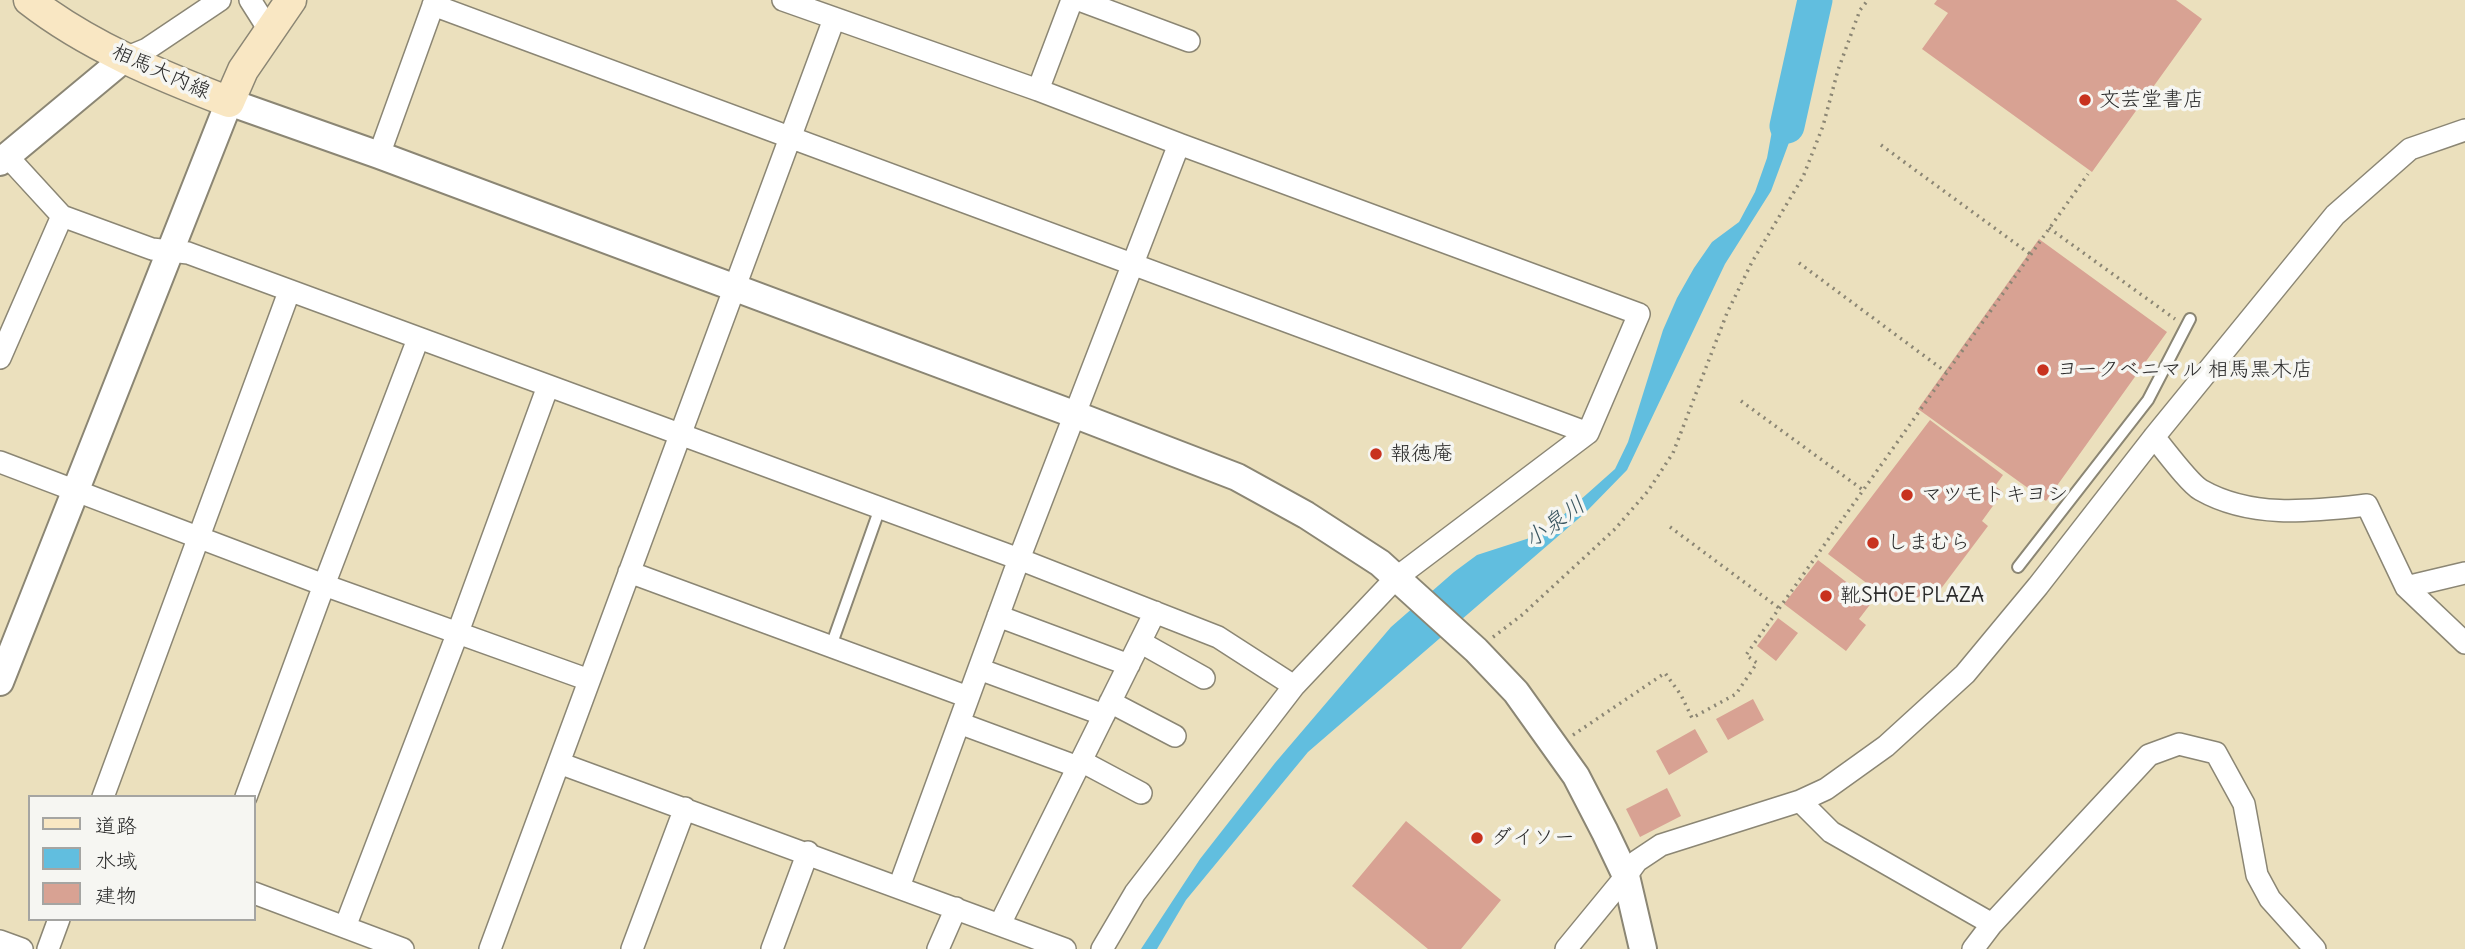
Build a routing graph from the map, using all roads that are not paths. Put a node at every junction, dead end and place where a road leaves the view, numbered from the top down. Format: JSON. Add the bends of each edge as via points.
{"nodes":[{"id":1,"x":29,"y":0,"type":"edge"},
{"id":2,"x":220,"y":0,"type":"edge"},
{"id":3,"x":250,"y":0,"type":"edge"},
{"id":4,"x":291,"y":0,"type":"edge"},
{"id":5,"x":783,"y":0,"type":"edge"},
{"id":6,"x":1072,"y":0,"type":"edge"},
{"id":7,"x":1079,"y":0,"type":"edge"},
{"id":8,"x":434,"y":3,"type":"edge"},
{"id":9,"x":834,"y":19,"type":"junction"},
{"id":10,"x":270,"y":30,"type":"junction"},
{"id":11,"x":1189,"y":41,"type":"dead end"},
{"id":12,"x":125,"y":58,"type":"junction"},
{"id":13,"x":1038,"y":90,"type":"junction"},
{"id":14,"x":229,"y":102,"type":"junction"},
{"id":15,"x":2465,"y":130,"type":"edge"},
{"id":16,"x":790,"y":137,"type":"junction"},
{"id":17,"x":1179,"y":144,"type":"junction"},
{"id":18,"x":379,"y":155,"type":"junction"},
{"id":19,"x":3,"y":159,"type":"edge"},
{"id":20,"x":62,"y":216,"type":"junction"},
{"id":21,"x":171,"y":251,"type":"junction"},
{"id":22,"x":1135,"y":264,"type":"junction"},
{"id":23,"x":734,"y":288,"type":"junction"},
{"id":24,"x":289,"y":292,"type":"junction"},
{"id":25,"x":2188,"y":323,"type":"road end"},
{"id":26,"x":418,"y":339,"type":"junction"},
{"id":27,"x":0,"y":358,"type":"edge"},
{"id":28,"x":548,"y":386,"type":"junction"},
{"id":29,"x":1076,"y":415,"type":"junction"},
{"id":30,"x":1588,"y":433,"type":"junction"},
{"id":31,"x":680,"y":434,"type":"junction"},
{"id":32,"x":2154,"y":437,"type":"junction"},
{"id":33,"x":0,"y":463,"type":"edge"},
{"id":34,"x":75,"y":490,"type":"junction"},
{"id":35,"x":880,"y":508,"type":"junction"},
{"id":36,"x":199,"y":538,"type":"junction"},
{"id":37,"x":1019,"y":559,"type":"junction"},
{"id":38,"x":2018,"y":567,"type":"dead end"},
{"id":39,"x":629,"y":572,"type":"junction"},
{"id":40,"x":2465,"y":573,"type":"edge"},
{"id":41,"x":324,"y":584,"type":"junction"},
{"id":42,"x":1405,"y":586,"type":"junction"},
{"id":43,"x":2406,"y":587,"type":"junction"},
{"id":44,"x":1155,"y":612,"type":"junction"},
{"id":45,"x":998,"y":616,"type":"junction"},
{"id":46,"x":458,"y":632,"type":"junction"},
{"id":47,"x":1140,"y":642,"type":"junction"},
{"id":48,"x":2465,"y":643,"type":"edge"},
{"id":49,"x":831,"y":646,"type":"junction"},
{"id":50,"x":1129,"y":665,"type":"junction"},
{"id":51,"x":979,"y":669,"type":"junction"},
{"id":52,"x":1204,"y":678,"type":"dead end"},
{"id":53,"x":589,"y":680,"type":"junction"},
{"id":54,"x":0,"y":682,"type":"edge"},
{"id":55,"x":1294,"y":686,"type":"junction"},
{"id":56,"x":968,"y":697,"type":"junction"},
{"id":57,"x":1107,"y":709,"type":"junction"},
{"id":58,"x":959,"y":723,"type":"junction"},
{"id":59,"x":1175,"y":736,"type":"dead end"},
{"id":60,"x":559,"y":762,"type":"junction"},
{"id":61,"x":1080,"y":764,"type":"junction"},
{"id":62,"x":1141,"y":793,"type":"dead end"},
{"id":63,"x":104,"y":795,"type":"edge"},
{"id":64,"x":247,"y":795,"type":"edge"},
{"id":65,"x":1800,"y":801,"type":"junction"},
{"id":66,"x":685,"y":808,"type":"junction"},
{"id":67,"x":807,"y":852,"type":"junction"},
{"id":68,"x":1626,"y":876,"type":"junction"},
{"id":69,"x":899,"y":887,"type":"junction"},
{"id":70,"x":256,"y":894,"type":"edge"},
{"id":71,"x":956,"y":908,"type":"junction"},
{"id":72,"x":58,"y":921,"type":"edge"},
{"id":73,"x":1000,"y":924,"type":"junction"},
{"id":74,"x":1992,"y":924,"type":"junction"},
{"id":75,"x":345,"y":927,"type":"junction"},
{"id":76,"x":0,"y":941,"type":"edge"},
{"id":77,"x":22,"y":949,"type":"edge"},
{"id":78,"x":48,"y":949,"type":"edge"},
{"id":79,"x":403,"y":949,"type":"edge"},
{"id":80,"x":490,"y":949,"type":"edge"},
{"id":81,"x":632,"y":949,"type":"edge"},
{"id":82,"x":772,"y":949,"type":"edge"},
{"id":83,"x":938,"y":949,"type":"edge"},
{"id":84,"x":1065,"y":949,"type":"edge"},
{"id":85,"x":1102,"y":949,"type":"edge"},
{"id":86,"x":1566,"y":949,"type":"edge"},
{"id":87,"x":1643,"y":949,"type":"edge"},
{"id":88,"x":1973,"y":949,"type":"edge"},
{"id":89,"x":2315,"y":949,"type":"edge"}],
"edges":[{"from":1,"to":12,"type":"main road","name":"相馬大内線"},
{"from":2,"to":12,"type":"street","via":[[147,49]]},
{"from":3,"to":10,"type":"street"},
{"from":4,"to":10,"type":"main road","name":"相馬大内線"},
{"from":5,"to":9,"type":"street"},
{"from":6,"to":13,"type":"street"},
{"from":7,"to":11,"type":"street"},
{"from":8,"to":16,"type":"street"},
{"from":8,"to":18,"type":"street"},
{"from":9,"to":13,"type":"street"},
{"from":9,"to":16,"type":"street"},
{"from":10,"to":14,"type":"main road","name":"相馬大内線","via":[[243,70]]},
{"from":12,"to":14,"type":"main road","name":"相馬大内線"},
{"from":12,"to":19,"type":"street"},
{"from":13,"to":17,"type":"street"},
{"from":14,"to":18,"type":"street"},
{"from":14,"to":21,"type":"street"},
{"from":15,"to":32,"type":"street","via":[[2410,149],[2335,215]]},
{"from":16,"to":22,"type":"street"},
{"from":16,"to":23,"type":"street"},
{"from":17,"to":22,"type":"street"},
{"from":17,"to":30,"type":"street","via":[[1639,314]]},
{"from":18,"to":23,"type":"street"},
{"from":19,"to":20,"type":"street"},
{"from":20,"to":21,"type":"street","via":[[152,249]]},
{"from":20,"to":27,"type":"street"},
{"from":21,"to":24,"type":"street","via":[[188,253]]},
{"from":21,"to":34,"type":"street"},
{"from":22,"to":29,"type":"street"},
{"from":22,"to":30,"type":"street"},
{"from":23,"to":29,"type":"street"},
{"from":23,"to":31,"type":"street"},
{"from":24,"to":26,"type":"street"},
{"from":24,"to":36,"type":"street"},
{"from":25,"to":38,"type":"lane","via":[[2148,400]]},
{"from":26,"to":28,"type":"street"},
{"from":26,"to":41,"type":"street"},
{"from":28,"to":31,"type":"street"},
{"from":28,"to":46,"type":"street"},
{"from":29,"to":37,"type":"street"},
{"from":29,"to":42,"type":"street","via":[[1237,477],[1317,522],[1380,563]]},
{"from":30,"to":42,"type":"street"},
{"from":31,"to":35,"type":"street"},
{"from":31,"to":39,"type":"street"},
{"from":32,"to":43,"type":"street","via":[[2199,489],[2246,508],[2311,511],[2367,505]]},
{"from":32,"to":65,"type":"street","via":[[1965,674],[1886,746],[1826,789]]},
{"from":33,"to":34,"type":"street"},
{"from":34,"to":36,"type":"street"},
{"from":34,"to":54,"type":"street"},
{"from":35,"to":37,"type":"street"},
{"from":35,"to":49,"type":"lane"},
{"from":36,"to":41,"type":"street"},
{"from":36,"to":63,"type":"street"},
{"from":37,"to":44,"type":"street"},
{"from":37,"to":45,"type":"street"},
{"from":39,"to":49,"type":"street"},
{"from":39,"to":53,"type":"street"},
{"from":40,"to":43,"type":"street"},
{"from":41,"to":46,"type":"street"},
{"from":41,"to":64,"type":"street"},
{"from":42,"to":55,"type":"street"},
{"from":42,"to":68,"type":"street","via":[[1516,692],[1576,776]]},
{"from":43,"to":48,"type":"street"},
{"from":44,"to":47,"type":"street"},
{"from":44,"to":55,"type":"street","via":[[1218,637]]},
{"from":45,"to":50,"type":"street"},
{"from":45,"to":51,"type":"street"},
{"from":46,"to":53,"type":"street"},
{"from":46,"to":75,"type":"street"},
{"from":47,"to":50,"type":"street"},
{"from":47,"to":52,"type":"street"},
{"from":49,"to":56,"type":"street"},
{"from":50,"to":57,"type":"street"},
{"from":51,"to":56,"type":"street"},
{"from":51,"to":57,"type":"street"},
{"from":53,"to":60,"type":"street"},
{"from":55,"to":85,"type":"street","via":[[1135,893]]},
{"from":56,"to":58,"type":"street"},
{"from":57,"to":59,"type":"street"},
{"from":57,"to":61,"type":"street"},
{"from":58,"to":61,"type":"street"},
{"from":58,"to":69,"type":"street"},
{"from":60,"to":66,"type":"street"},
{"from":60,"to":80,"type":"street"},
{"from":61,"to":62,"type":"street"},
{"from":61,"to":73,"type":"street"},
{"from":65,"to":68,"type":"street","via":[[1661,845],[1636,861]]},
{"from":65,"to":74,"type":"street","via":[[1831,832]]},
{"from":66,"to":67,"type":"street"},
{"from":66,"to":81,"type":"street"},
{"from":67,"to":69,"type":"street"},
{"from":67,"to":82,"type":"street"},
{"from":68,"to":86,"type":"street"},
{"from":68,"to":87,"type":"street"},
{"from":69,"to":71,"type":"street"},
{"from":70,"to":75,"type":"street"},
{"from":71,"to":73,"type":"street"},
{"from":71,"to":83,"type":"street"},
{"from":72,"to":78,"type":"street"},
{"from":73,"to":84,"type":"street"},
{"from":74,"to":88,"type":"street"},
{"from":74,"to":89,"type":"street","via":[[2149,755],[2179,744],[2216,753],[2244,804],[2257,875],[2270,899]]},
{"from":75,"to":79,"type":"street"},
{"from":76,"to":77,"type":"street"}]}
